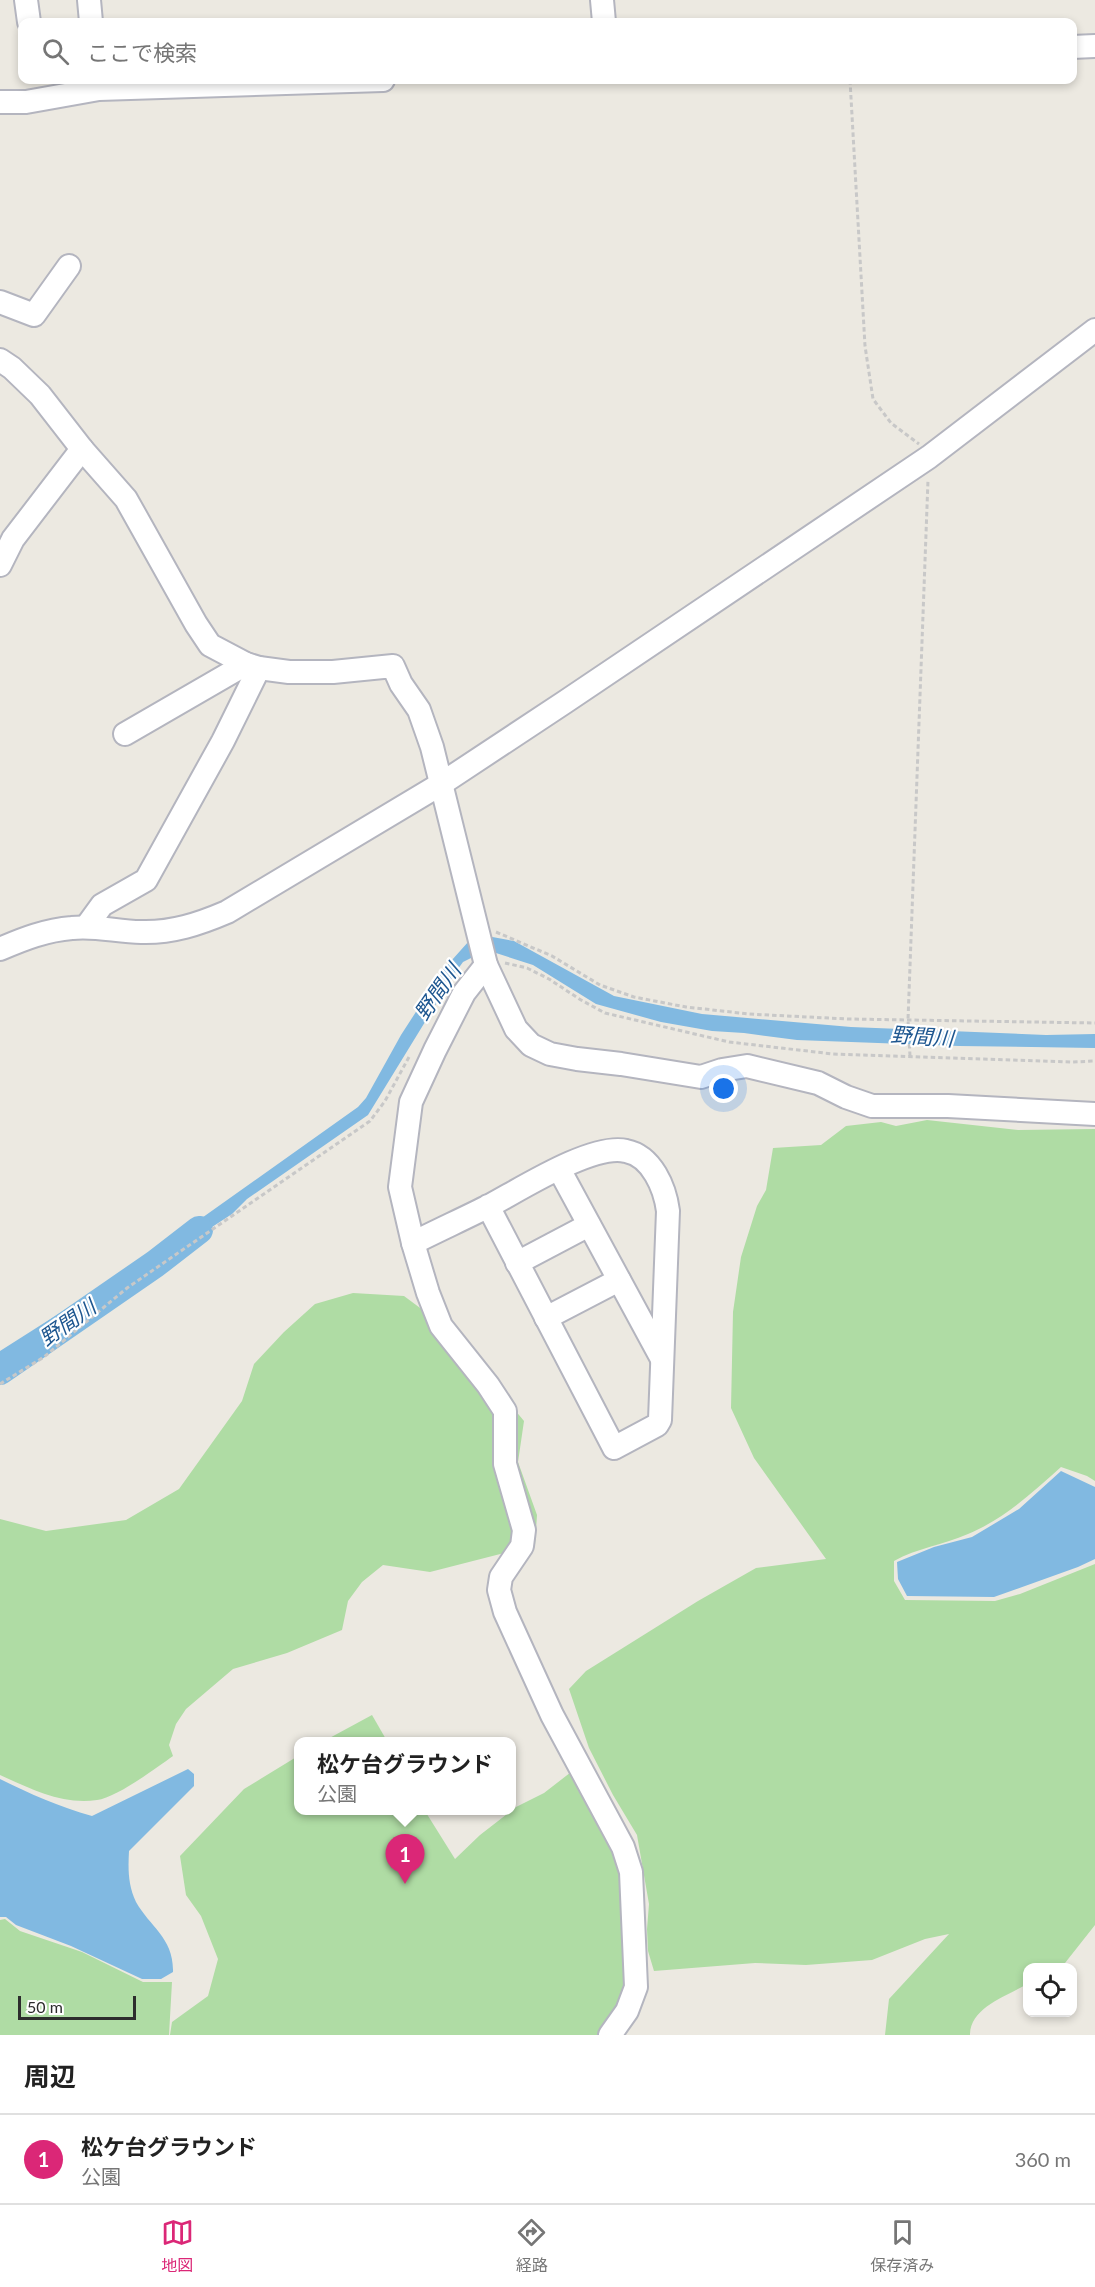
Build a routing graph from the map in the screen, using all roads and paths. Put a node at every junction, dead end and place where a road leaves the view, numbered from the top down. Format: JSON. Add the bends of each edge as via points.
{"nodes":[{"id":1,"x":26,"y":0,"type":"edge"},
{"id":2,"x":89,"y":0,"type":"edge"},
{"id":3,"x":602,"y":0,"type":"edge"},
{"id":4,"x":28,"y":18,"type":"edge"},
{"id":5,"x":91,"y":18,"type":"edge"},
{"id":6,"x":604,"y":18,"type":"edge"},
{"id":7,"x":1095,"y":46,"type":"edge"},
{"id":8,"x":1077,"y":47,"type":"edge"},
{"id":9,"x":98,"y":84,"type":"edge"},
{"id":10,"x":850,"y":84,"type":"edge"},
{"id":11,"x":0,"y":102,"type":"edge"},
{"id":12,"x":69,"y":266,"type":"dead end"},
{"id":13,"x":0,"y":302,"type":"edge"},
{"id":14,"x":1095,"y":330,"type":"edge"},
{"id":15,"x":0,"y":360,"type":"edge"},
{"id":16,"x":82,"y":448,"type":"junction"},
{"id":17,"x":929,"y":457,"type":"junction"},
{"id":18,"x":6,"y":539,"type":"edge"},
{"id":19,"x":0,"y":565,"type":"edge"},
{"id":20,"x":252,"y":666,"type":"junction"},
{"id":21,"x":125,"y":734,"type":"dead end"},
{"id":22,"x":441,"y":784,"type":"junction"},
{"id":23,"x":86,"y":927,"type":"junction"},
{"id":24,"x":478,"y":932,"type":"junction"},
{"id":25,"x":0,"y":949,"type":"edge"},
{"id":26,"x":486,"y":965,"type":"junction"},
{"id":27,"x":908,"y":1020,"type":"junction"},
{"id":28,"x":1095,"y":1023,"type":"edge"},
{"id":29,"x":411,"y":1054,"type":"dead end"},
{"id":30,"x":910,"y":1056,"type":"junction"},
{"id":31,"x":1095,"y":1061,"type":"edge"},
{"id":32,"x":1095,"y":1114,"type":"edge"},
{"id":33,"x":559,"y":1169,"type":"junction"},
{"id":34,"x":488,"y":1206,"type":"junction"},
{"id":35,"x":589,"y":1225,"type":"junction"},
{"id":36,"x":413,"y":1243,"type":"junction"},
{"id":37,"x":517,"y":1263,"type":"junction"},
{"id":38,"x":619,"y":1280,"type":"junction"},
{"id":39,"x":546,"y":1318,"type":"junction"},
{"id":40,"x":662,"y":1361,"type":"junction"},
{"id":41,"x":0,"y":1384,"type":"edge"},
{"id":42,"x":610,"y":2035,"type":"edge"}],
"edges":[{"from":1,"to":4,"type":"street"},
{"from":2,"to":5,"type":"street"},
{"from":3,"to":6,"type":"street"},
{"from":7,"to":8,"type":"street"},
{"from":9,"to":11,"type":"street","via":[[26,102]]},
{"from":10,"to":17,"type":"path","via":[[865,346],[873,399],[891,423],[920,444]]},
{"from":12,"to":13,"type":"street","via":[[34,315]]},
{"from":14,"to":17,"type":"street"},
{"from":15,"to":16,"type":"street","via":[[40,395]]},
{"from":16,"to":18,"type":"street"},
{"from":16,"to":20,"type":"street","via":[[126,499],[210,645]]},
{"from":17,"to":22,"type":"street"},
{"from":17,"to":27,"type":"path"},
{"from":18,"to":19,"type":"street"},
{"from":20,"to":21,"type":"street"},
{"from":20,"to":22,"type":"street","via":[[289,672],[333,672],[393,666],[419,710]]},
{"from":20,"to":23,"type":"street","via":[[222,741],[146,880],[102,905]]},
{"from":22,"to":23,"type":"street","via":[[227,912],[200,924],[141,933]]},
{"from":22,"to":24,"type":"street"},
{"from":23,"to":25,"type":"street","via":[[32,936]]},
{"from":24,"to":26,"type":"street"},
{"from":24,"to":27,"type":"path","via":[[488,929],[508,935],[600,985],[634,998],[749,1014]]},
{"from":26,"to":30,"type":"path","via":[[500,962],[527,968],[605,1013],[729,1042],[833,1054]]},
{"from":26,"to":32,"type":"street","via":[[516,1029],[531,1046],[550,1054],[701,1077],[747,1066],[818,1083],[872,1106]]},
{"from":26,"to":36,"type":"street","via":[[464,993],[411,1102],[400,1187]]},
{"from":27,"to":28,"type":"path"},
{"from":27,"to":30,"type":"path"},
{"from":29,"to":41,"type":"path","via":[[370,1120],[127,1288],[44,1357]]},
{"from":30,"to":31,"type":"path"},
{"from":33,"to":34,"type":"street"},
{"from":33,"to":35,"type":"street"},
{"from":33,"to":40,"type":"street","via":[[613,1150],[639,1156],[654,1172],[668,1211]]},
{"from":34,"to":36,"type":"street"},
{"from":34,"to":37,"type":"street"},
{"from":35,"to":37,"type":"street"},
{"from":35,"to":38,"type":"street"},
{"from":36,"to":42,"type":"street","via":[[441,1326],[505,1411],[505,1464],[524,1530],[522,1546],[501,1577],[499,1590],[506,1612],[552,1715],[630,1866],[636,1987],[627,2011]]},
{"from":37,"to":39,"type":"street"},
{"from":38,"to":39,"type":"street"},
{"from":38,"to":40,"type":"street"},
{"from":39,"to":40,"type":"street","via":[[614,1448],[660,1420]]}]}
